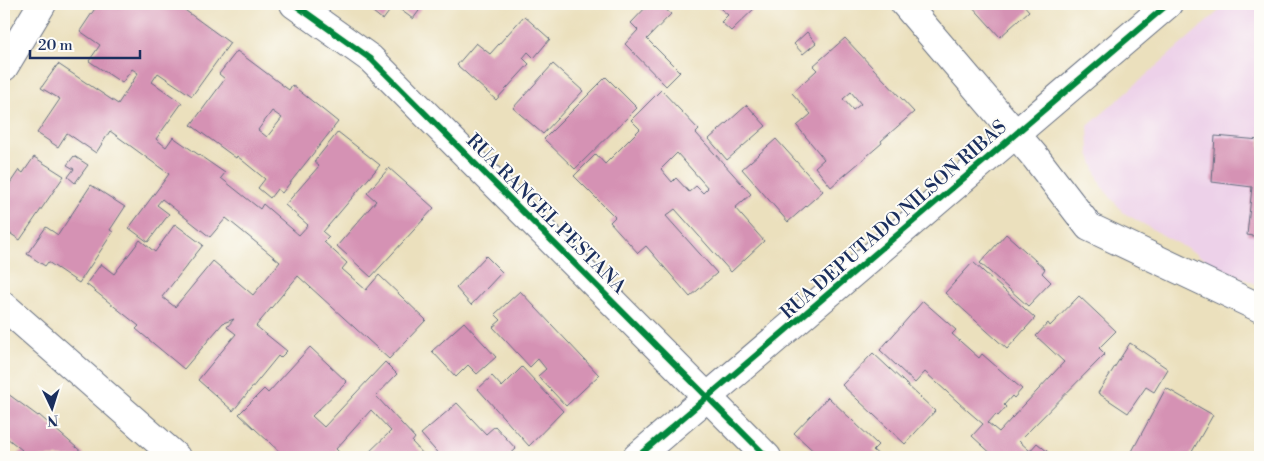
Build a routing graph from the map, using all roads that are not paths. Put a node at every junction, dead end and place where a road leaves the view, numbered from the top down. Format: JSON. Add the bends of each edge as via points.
{"nodes":[{"id":1,"x":42,"y":4,"type":"edge"},
{"id":2,"x":294,"y":4,"type":"edge"},
{"id":3,"x":905,"y":4,"type":"edge"},
{"id":4,"x":1168,"y":4,"type":"edge"},
{"id":5,"x":4,"y":67,"type":"edge"},
{"id":6,"x":1014,"y":135,"type":"junction"},
{"id":7,"x":4,"y":306,"type":"edge"},
{"id":8,"x":1260,"y":308,"type":"edge"},
{"id":9,"x":708,"y":397,"type":"junction"},
{"id":10,"x":176,"y":457,"type":"edge"},
{"id":11,"x":637,"y":457,"type":"edge"},
{"id":12,"x":767,"y":457,"type":"edge"}],
"edges":[{"from":1,"to":5,"type":"street"},
{"from":2,"to":9,"type":"street","name":"RUA RANGEL PESTANA","via":[[371,58]]},
{"from":3,"to":6,"type":"street"},
{"from":4,"to":6,"type":"street","name":"RUA DEPUTADO NILSON RIBAS"},
{"from":6,"to":8,"type":"street","via":[[1036,158],[1089,227]]},
{"from":6,"to":9,"type":"street","name":"RUA DEPUTADO NILSON RIBAS"},
{"from":7,"to":10,"type":"street"},
{"from":9,"to":11,"type":"street","name":"RUA DEPUTADO NILSON RIBAS"},
{"from":9,"to":12,"type":"street","name":"RUA RANGEL PESTANA"}]}
